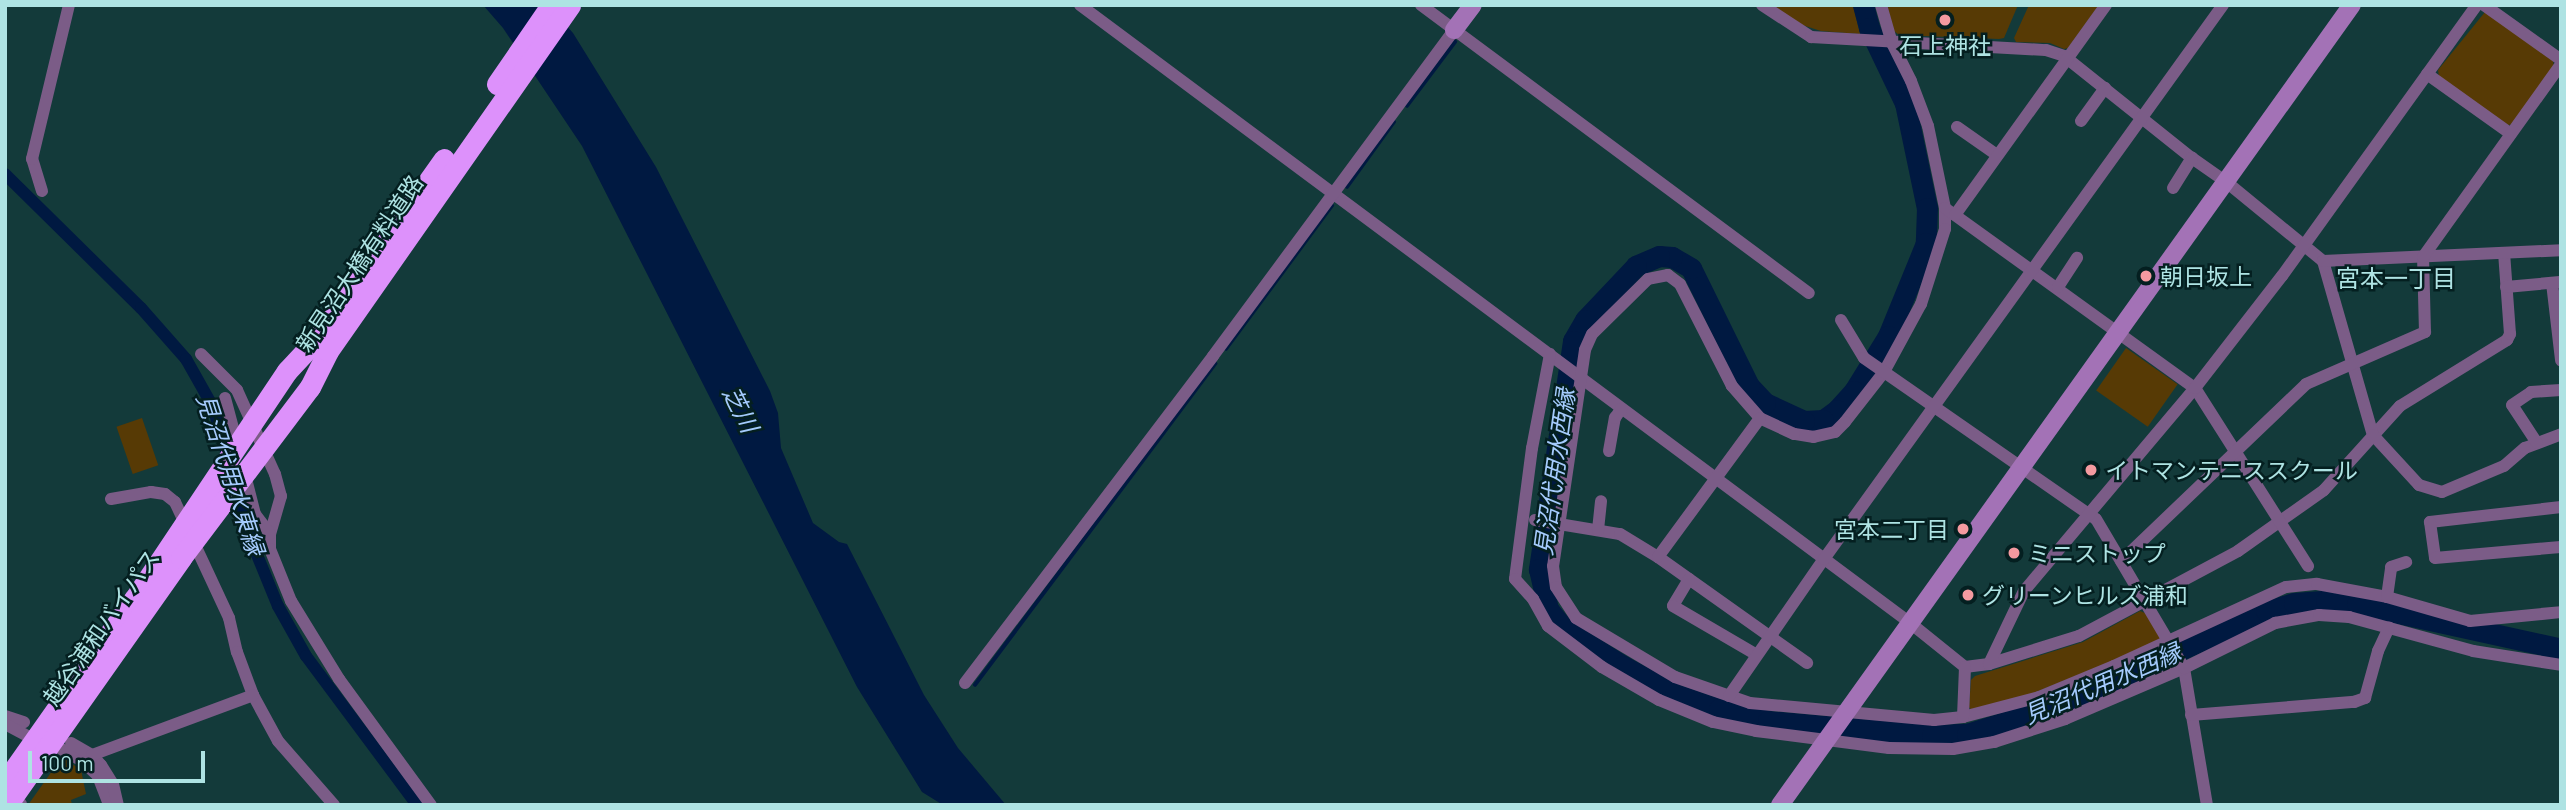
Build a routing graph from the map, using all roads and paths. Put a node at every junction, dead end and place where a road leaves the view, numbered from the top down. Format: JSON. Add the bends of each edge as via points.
{"nodes":[{"id":1,"x":69,"y":5,"type":"edge"},
{"id":2,"x":551,"y":5,"type":"edge"},
{"id":3,"x":570,"y":5,"type":"edge"},
{"id":4,"x":1080,"y":5,"type":"edge"},
{"id":5,"x":1421,"y":5,"type":"edge"},
{"id":6,"x":1473,"y":5,"type":"edge"},
{"id":7,"x":1762,"y":5,"type":"edge"},
{"id":8,"x":1881,"y":5,"type":"edge"},
{"id":9,"x":2106,"y":5,"type":"edge"},
{"id":10,"x":2223,"y":5,"type":"edge"},
{"id":11,"x":2352,"y":5,"type":"edge"},
{"id":12,"x":2477,"y":5,"type":"edge"},
{"id":13,"x":2484,"y":5,"type":"edge"},
{"id":14,"x":1454,"y":30,"type":"junction"},
{"id":15,"x":1889,"y":43,"type":"junction"},
{"id":16,"x":2067,"y":58,"type":"junction"},
{"id":17,"x":2561,"y":62,"type":"edge"},
{"id":18,"x":2427,"y":74,"type":"junction"},
{"id":19,"x":2105,"y":88,"type":"junction"},
{"id":20,"x":2142,"y":118,"type":"junction"},
{"id":21,"x":2081,"y":121,"type":"dead end"},
{"id":22,"x":1957,"y":127,"type":"dead end"},
{"id":23,"x":2511,"y":134,"type":"junction"},
{"id":24,"x":1997,"y":155,"type":"junction"},
{"id":25,"x":2192,"y":158,"type":"junction"},
{"id":26,"x":2224,"y":180,"type":"junction"},
{"id":27,"x":2174,"y":188,"type":"dead end"},
{"id":28,"x":42,"y":191,"type":"dead end"},
{"id":29,"x":1331,"y":193,"type":"junction"},
{"id":30,"x":1950,"y":211,"type":"junction"},
{"id":31,"x":2304,"y":246,"type":"junction"},
{"id":32,"x":2561,"y":250,"type":"edge"},
{"id":33,"x":2504,"y":253,"type":"junction"},
{"id":34,"x":2423,"y":257,"type":"junction"},
{"id":35,"x":2077,"y":258,"type":"dead end"},
{"id":36,"x":2323,"y":261,"type":"junction"},
{"id":37,"x":2032,"y":270,"type":"junction"},
{"id":38,"x":2557,"y":282,"type":"edge"},
{"id":39,"x":2057,"y":286,"type":"junction"},
{"id":40,"x":2506,"y":287,"type":"junction"},
{"id":41,"x":1809,"y":293,"type":"dead end"},
{"id":42,"x":1841,"y":320,"type":"dead end"},
{"id":43,"x":2117,"y":332,"type":"junction"},
{"id":44,"x":201,"y":354,"type":"dead end"},
{"id":45,"x":1555,"y":358,"type":"junction"},
{"id":46,"x":2561,"y":360,"type":"edge"},
{"id":47,"x":2353,"y":364,"type":"junction"},
{"id":48,"x":1882,"y":371,"type":"junction"},
{"id":49,"x":1580,"y":378,"type":"junction"},
{"id":50,"x":2195,"y":388,"type":"junction"},
{"id":51,"x":2561,"y":390,"type":"edge"},
{"id":52,"x":225,"y":398,"type":"dead end"},
{"id":53,"x":1934,"y":408,"type":"junction"},
{"id":54,"x":1621,"y":409,"type":"junction"},
{"id":55,"x":1760,"y":418,"type":"junction"},
{"id":56,"x":2561,"y":434,"type":"edge"},
{"id":57,"x":2373,"y":435,"type":"junction"},
{"id":58,"x":237,"y":442,"type":"junction"},
{"id":59,"x":2538,"y":443,"type":"junction"},
{"id":60,"x":1609,"y":451,"type":"dead end"},
{"id":61,"x":2235,"y":452,"type":"junction"},
{"id":62,"x":2019,"y":468,"type":"junction"},
{"id":63,"x":1716,"y":479,"type":"junction"},
{"id":64,"x":111,"y":499,"type":"dead end"},
{"id":65,"x":1601,"y":501,"type":"dead end"},
{"id":66,"x":2561,"y":507,"type":"edge"},
{"id":67,"x":2091,"y":513,"type":"junction"},
{"id":68,"x":1537,"y":520,"type":"dead end"},
{"id":69,"x":1555,"y":522,"type":"junction"},
{"id":70,"x":2280,"y":523,"type":"junction"},
{"id":71,"x":1598,"y":530,"type":"junction"},
{"id":72,"x":270,"y":534,"type":"junction"},
{"id":73,"x":187,"y":537,"type":"junction"},
{"id":74,"x":2561,"y":547,"type":"edge"},
{"id":75,"x":1658,"y":557,"type":"junction"},
{"id":76,"x":1824,"y":559,"type":"junction"},
{"id":77,"x":2121,"y":561,"type":"junction"},
{"id":78,"x":2406,"y":562,"type":"dead end"},
{"id":79,"x":2313,"y":575,"type":"junction"},
{"id":80,"x":1689,"y":579,"type":"junction"},
{"id":81,"x":2387,"y":597,"type":"junction"},
{"id":82,"x":2144,"y":601,"type":"junction"},
{"id":83,"x":2561,"y":612,"type":"edge"},
{"id":84,"x":1909,"y":622,"type":"junction"},
{"id":85,"x":2389,"y":627,"type":"junction"},
{"id":86,"x":1769,"y":638,"type":"junction"},
{"id":87,"x":2168,"y":643,"type":"junction"},
{"id":88,"x":1758,"y":655,"type":"junction"},
{"id":89,"x":1807,"y":663,"type":"dead end"},
{"id":90,"x":1989,"y":664,"type":"junction"},
{"id":91,"x":2182,"y":665,"type":"junction"},
{"id":92,"x":2561,"y":665,"type":"edge"},
{"id":93,"x":1965,"y":667,"type":"junction"},
{"id":94,"x":965,"y":683,"type":"dead end"},
{"id":95,"x":253,"y":695,"type":"junction"},
{"id":96,"x":1730,"y":696,"type":"junction"},
{"id":97,"x":2191,"y":715,"type":"junction"},
{"id":98,"x":5,"y":716,"type":"edge"},
{"id":99,"x":1963,"y":717,"type":"junction"},
{"id":100,"x":5,"y":724,"type":"edge"},
{"id":101,"x":1836,"y":727,"type":"junction"},
{"id":102,"x":45,"y":737,"type":"junction"},
{"id":103,"x":92,"y":755,"type":"junction"},
{"id":104,"x":5,"y":782,"type":"edge"},
{"id":105,"x":7,"y":805,"type":"edge"},
{"id":106,"x":109,"y":805,"type":"edge"},
{"id":107,"x":118,"y":805,"type":"edge"},
{"id":108,"x":334,"y":805,"type":"edge"},
{"id":109,"x":431,"y":805,"type":"edge"},
{"id":110,"x":1780,"y":805,"type":"edge"},
{"id":111,"x":2207,"y":805,"type":"edge"}],
"edges":[{"from":1,"to":28,"type":"street","via":[[32,159]]},
{"from":2,"to":73,"type":"highway","name":"新見沼大橋有料道路","via":[[196,503]]},
{"from":3,"to":73,"type":"highway","name":"新見沼大橋有料道路","via":[[328,351],[310,387]]},
{"from":4,"to":29,"type":"street"},
{"from":5,"to":14,"type":"street"},
{"from":6,"to":14,"type":"street"},
{"from":7,"to":15,"type":"street","via":[[1811,37]]},
{"from":8,"to":15,"type":"street"},
{"from":9,"to":16,"type":"street"},
{"from":10,"to":20,"type":"street"},
{"from":11,"to":26,"type":"street"},
{"from":12,"to":18,"type":"street"},
{"from":13,"to":17,"type":"street"},
{"from":14,"to":29,"type":"street"},
{"from":14,"to":41,"type":"street"},
{"from":15,"to":16,"type":"street","via":[[2046,50]]},
{"from":15,"to":30,"type":"street","via":[[1911,81],[1928,126]]},
{"from":16,"to":19,"type":"street"},
{"from":16,"to":24,"type":"street"},
{"from":17,"to":23,"type":"street"},
{"from":18,"to":23,"type":"street"},
{"from":18,"to":31,"type":"street"},
{"from":19,"to":20,"type":"street"},
{"from":19,"to":21,"type":"street"},
{"from":20,"to":25,"type":"street"},
{"from":20,"to":37,"type":"street"},
{"from":22,"to":24,"type":"street"},
{"from":23,"to":34,"type":"street"},
{"from":24,"to":30,"type":"street"},
{"from":25,"to":26,"type":"street"},
{"from":25,"to":27,"type":"street"},
{"from":26,"to":31,"type":"street"},
{"from":26,"to":43,"type":"street"},
{"from":29,"to":45,"type":"street"},
{"from":29,"to":94,"type":"street"},
{"from":30,"to":37,"type":"street"},
{"from":30,"to":48,"type":"street","via":[[1921,304]]},
{"from":31,"to":36,"type":"street"},
{"from":31,"to":50,"type":"street"},
{"from":32,"to":33,"type":"street"},
{"from":33,"to":34,"type":"street"},
{"from":33,"to":40,"type":"street"},
{"from":34,"to":36,"type":"street"},
{"from":34,"to":47,"type":"street","via":[[2425,331]]},
{"from":35,"to":39,"type":"street"},
{"from":36,"to":47,"type":"street"},
{"from":37,"to":39,"type":"street"},
{"from":37,"to":53,"type":"street"},
{"from":38,"to":40,"type":"street"},
{"from":38,"to":46,"type":"street"},
{"from":39,"to":43,"type":"street"},
{"from":40,"to":57,"type":"street","via":[[2507,340],[2408,400]]},
{"from":42,"to":48,"type":"street","via":[[1864,358]]},
{"from":43,"to":50,"type":"street"},
{"from":43,"to":62,"type":"street"},
{"from":44,"to":72,"type":"street","via":[[237,390],[275,474],[281,496]]},
{"from":45,"to":49,"type":"street"},
{"from":45,"to":101,"type":"street","via":[[1532,448],[1515,579],[1548,626],[1602,667],[1660,700],[1713,722]]},
{"from":47,"to":57,"type":"street"},
{"from":47,"to":61,"type":"street","via":[[2306,384]]},
{"from":48,"to":53,"type":"street"},
{"from":48,"to":55,"type":"street","via":[[1835,432],[1814,437],[1794,434]]},
{"from":49,"to":54,"type":"street"},
{"from":49,"to":55,"type":"street","via":[[1592,334],[1648,279],[1668,275],[1679,284],[1732,386]]},
{"from":49,"to":69,"type":"street"},
{"from":50,"to":61,"type":"street"},
{"from":50,"to":67,"type":"street"},
{"from":51,"to":59,"type":"street","via":[[2531,392],[2512,405]]},
{"from":52,"to":58,"type":"street"},
{"from":53,"to":62,"type":"street"},
{"from":53,"to":76,"type":"street"},
{"from":54,"to":60,"type":"street"},
{"from":54,"to":63,"type":"street"},
{"from":55,"to":63,"type":"street"},
{"from":56,"to":59,"type":"street"},
{"from":57,"to":59,"type":"street","via":[[2419,485],[2442,492],[2504,466]]},
{"from":57,"to":70,"type":"street","via":[[2340,475]]},
{"from":58,"to":72,"type":"street","via":[[255,514]]},
{"from":58,"to":73,"type":"street","via":[[222,451],[195,492]]},
{"from":61,"to":70,"type":"street"},
{"from":61,"to":77,"type":"street"},
{"from":62,"to":67,"type":"street"},
{"from":62,"to":84,"type":"street"},
{"from":63,"to":75,"type":"street"},
{"from":63,"to":76,"type":"street"},
{"from":64,"to":73,"type":"street","via":[[165,494],[175,502]]},
{"from":65,"to":71,"type":"street"},
{"from":66,"to":74,"type":"street","via":[[2430,522],[2435,558]]},
{"from":67,"to":77,"type":"street"},
{"from":67,"to":90,"type":"street","via":[[2024,591]]},
{"from":68,"to":69,"type":"street"},
{"from":69,"to":71,"type":"street"},
{"from":69,"to":96,"type":"street","via":[[1556,587],[1576,618],[1675,677]]},
{"from":70,"to":79,"type":"street"},
{"from":70,"to":82,"type":"street"},
{"from":71,"to":75,"type":"street","via":[[1620,534]]},
{"from":72,"to":109,"type":"street","via":[[280,576],[306,630]]},
{"from":73,"to":95,"type":"street","via":[[229,618]]},
{"from":73,"to":102,"type":"highway","name":"越谷浦和バイパス"},
{"from":75,"to":80,"type":"street"},
{"from":76,"to":84,"type":"street"},
{"from":76,"to":86,"type":"street"},
{"from":77,"to":82,"type":"street"},
{"from":78,"to":81,"type":"street","via":[[2391,567]]},
{"from":79,"to":81,"type":"street"},
{"from":79,"to":87,"type":"street"},
{"from":80,"to":86,"type":"street"},
{"from":80,"to":88,"type":"street","via":[[1673,606]]},
{"from":81,"to":83,"type":"street","via":[[2470,621]]},
{"from":82,"to":87,"type":"street"},
{"from":82,"to":90,"type":"street","via":[[2079,636]]},
{"from":84,"to":93,"type":"street"},
{"from":84,"to":101,"type":"street"},
{"from":85,"to":91,"type":"street","via":[[2319,615],[2275,623]]},
{"from":85,"to":92,"type":"street","via":[[2473,651]]},
{"from":85,"to":97,"type":"street","via":[[2365,698]]},
{"from":86,"to":88,"type":"street"},
{"from":86,"to":89,"type":"street"},
{"from":87,"to":91,"type":"street"},
{"from":87,"to":99,"type":"street","via":[[2039,697]]},
{"from":88,"to":96,"type":"street"},
{"from":90,"to":93,"type":"street"},
{"from":91,"to":97,"type":"street"},
{"from":91,"to":101,"type":"street","via":[[2065,719],[1994,742],[1953,749],[1889,748]]},
{"from":93,"to":99,"type":"street"},
{"from":95,"to":103,"type":"street"},
{"from":95,"to":108,"type":"street","via":[[278,741]]},
{"from":96,"to":101,"type":"street"},
{"from":97,"to":111,"type":"street"},
{"from":98,"to":102,"type":"street"},
{"from":99,"to":101,"type":"street"},
{"from":100,"to":102,"type":"street"},
{"from":101,"to":110,"type":"street"},
{"from":102,"to":103,"type":"street"},
{"from":102,"to":104,"type":"highway","name":"越谷浦和バイパス"},
{"from":102,"to":105,"type":"highway","name":"越谷浦和バイパス"},
{"from":102,"to":106,"type":"street","via":[[98,776]]},
{"from":103,"to":107,"type":"street","via":[[113,784]]}]}
